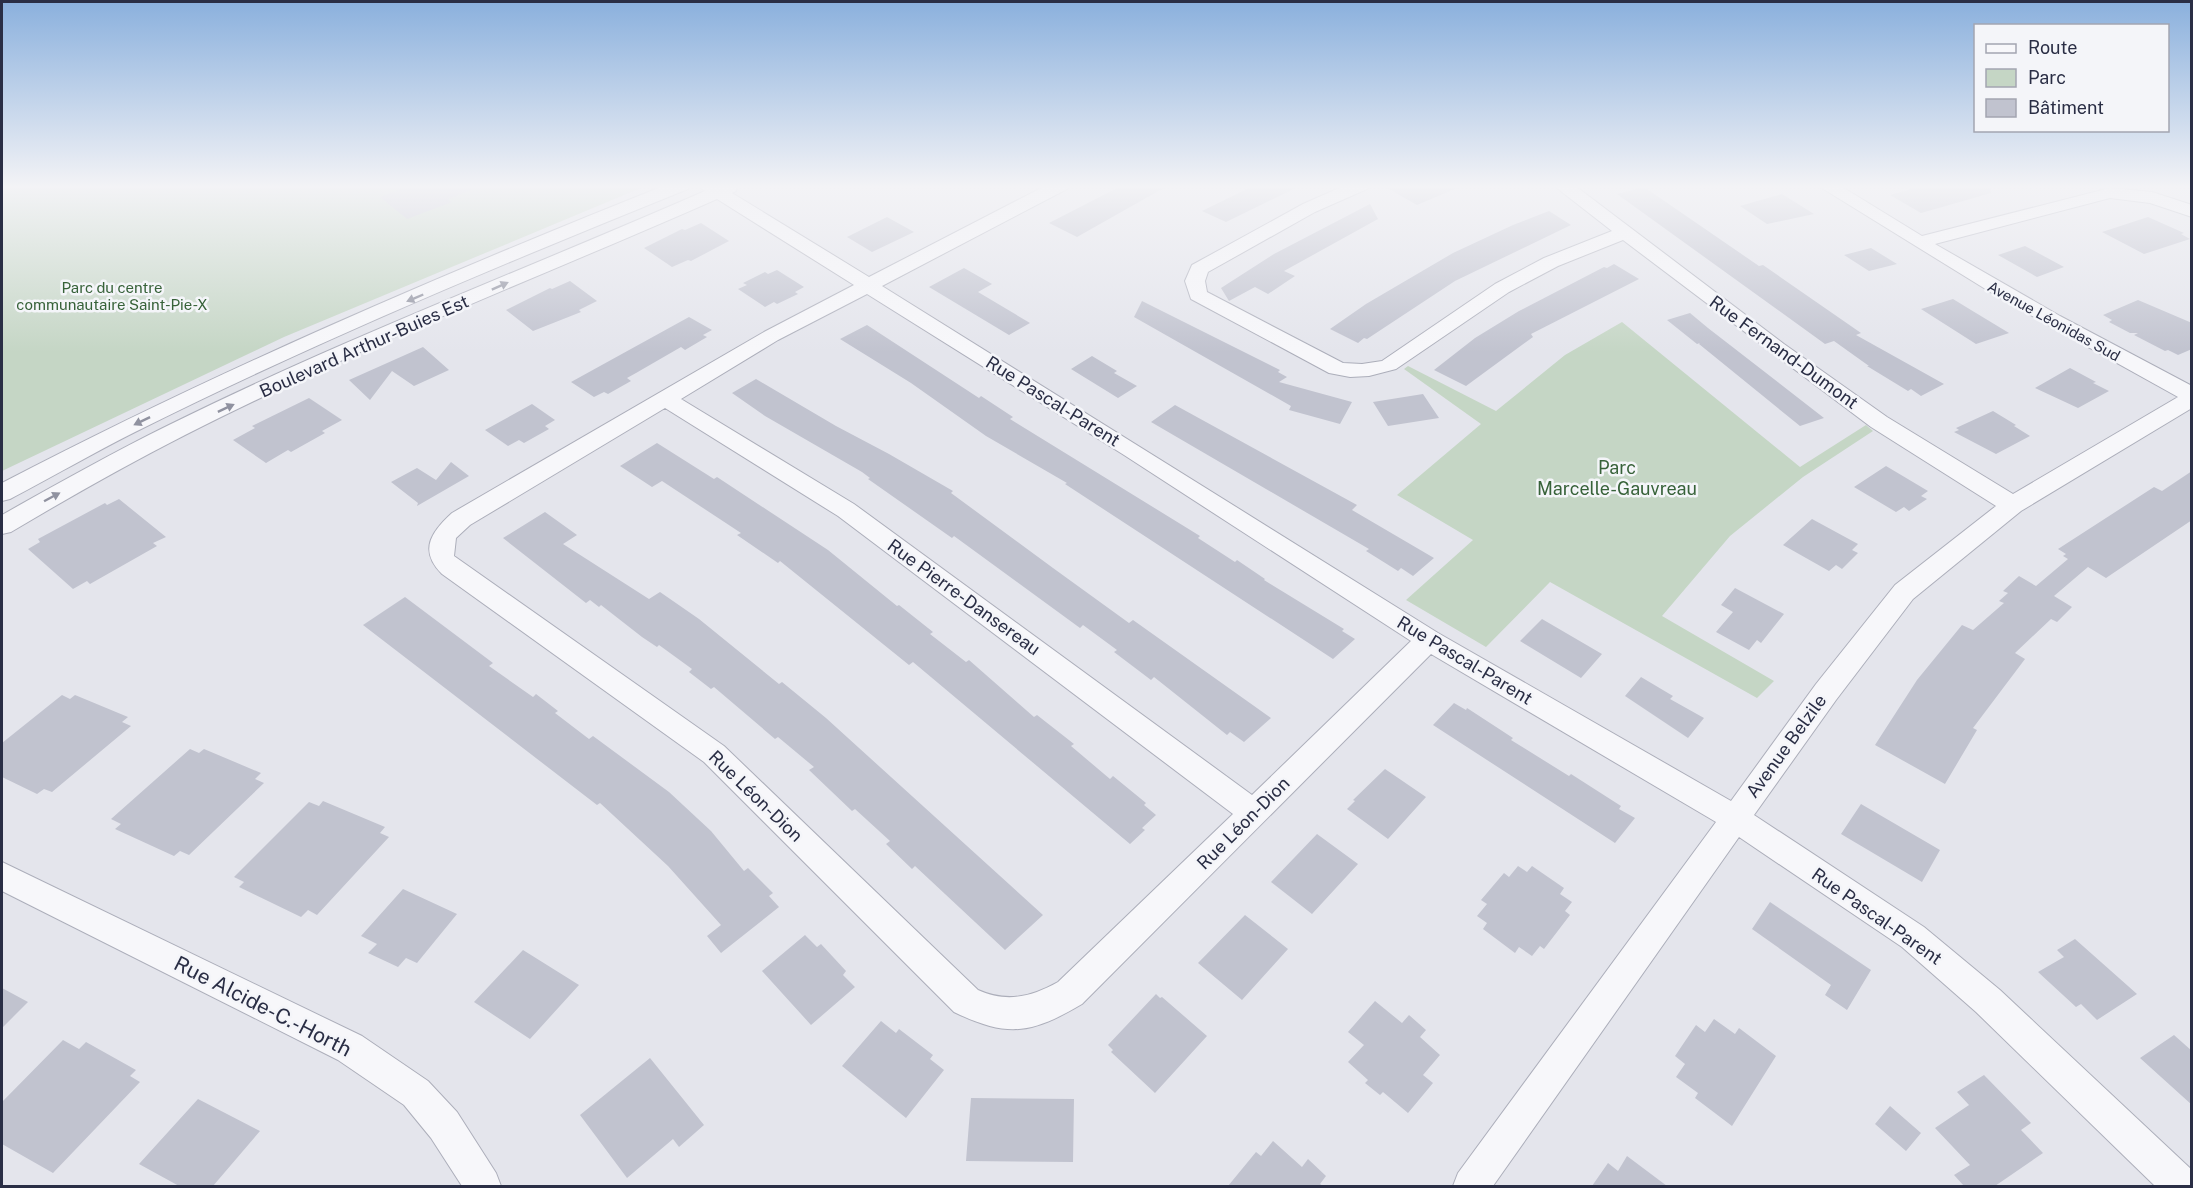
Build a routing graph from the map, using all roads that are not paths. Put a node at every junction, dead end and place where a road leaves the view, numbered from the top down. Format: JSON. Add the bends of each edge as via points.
{"nodes":[{"id":1,"x":548,"y":240,"type":"edge"},
{"id":2,"x":601,"y":240,"type":"edge"},
{"id":3,"x":799,"y":240,"type":"edge"},
{"id":4,"x":953,"y":240,"type":"edge"},
{"id":5,"x":1251,"y":240,"type":"edge"},
{"id":6,"x":1605,"y":240,"type":"edge"},
{"id":7,"x":1634,"y":240,"type":"edge"},
{"id":8,"x":1925,"y":240,"type":"edge"},
{"id":9,"x":1919,"y":242,"type":"joint"},
{"id":10,"x":866,"y":285,"type":"junction"},
{"id":11,"x":2192,"y":397,"type":"edge"},
{"id":12,"x":664,"y":398,"type":"junction"},
{"id":13,"x":2,"y":493,"type":"edge"},
{"id":14,"x":2013,"y":505,"type":"junction"},
{"id":15,"x":2,"y":526,"type":"edge"},
{"id":16,"x":1430,"y":640,"type":"junction"},
{"id":17,"x":1253,"y":812,"type":"junction"},
{"id":18,"x":1735,"y":818,"type":"junction"},
{"id":19,"x":2,"y":876,"type":"edge"},
{"id":20,"x":483,"y":1186,"type":"edge"},
{"id":21,"x":1470,"y":1186,"type":"edge"},
{"id":22,"x":2181,"y":1186,"type":"edge"}],
"edges":[{"from":1,"to":13,"type":"street","name":"Boulevard Arthur-Buies Est","one_way":true,"via":[[144,419]]},
{"from":15,"to":2,"type":"street","name":"Boulevard Arthur-Buies Est","one_way":true,"via":[[162,438]]},
{"from":3,"to":10,"type":"street","name":"Rue Pascal-Parent"},
{"from":4,"to":10,"type":"street","name":"Rue Léon-Dion"},
{"from":5,"to":6,"type":"street","via":[[1199,269],[1195,281],[1198,295],[1350,372],[1389,365],[1502,288],[1551,262]]},
{"from":7,"to":14,"type":"street","name":"Rue Fernand-Dumont","via":[[1879,422]]},
{"from":8,"to":9,"type":"street"},
{"from":9,"to":11,"type":"street","name":"Avenue Léonidas Sud"},
{"from":10,"to":12,"type":"street","name":"Rue Léon-Dion"},
{"from":10,"to":16,"type":"street","name":"Rue Pascal-Parent"},
{"from":11,"to":14,"type":"street","name":"Avenue Belzile"},
{"from":12,"to":17,"type":"street","name":"Rue Pierre-Dansereau","via":[[846,510]]},
{"from":12,"to":17,"type":"street","name":"Rue Léon-Dion","via":[[461,519],[441,543],[442,559],[714,754],[966,1001],[999,1013],[1020,1014],[1043,1010],[1070,993]]},
{"from":14,"to":18,"type":"street","name":"Avenue Belzile","via":[[1904,592]]},
{"from":16,"to":17,"type":"street","name":"Rue Léon-Dion"},
{"from":16,"to":18,"type":"street","name":"Rue Pascal-Parent"},
{"from":18,"to":21,"type":"street","name":"Avenue Belzile"},
{"from":18,"to":22,"type":"street","name":"Rue Pascal-Parent","via":[[1877,911],[1956,972]]},
{"from":19,"to":20,"type":"street","name":"Rue Alcide-C.-Horth","via":[[350,1048],[416,1093],[444,1125]]}]}
